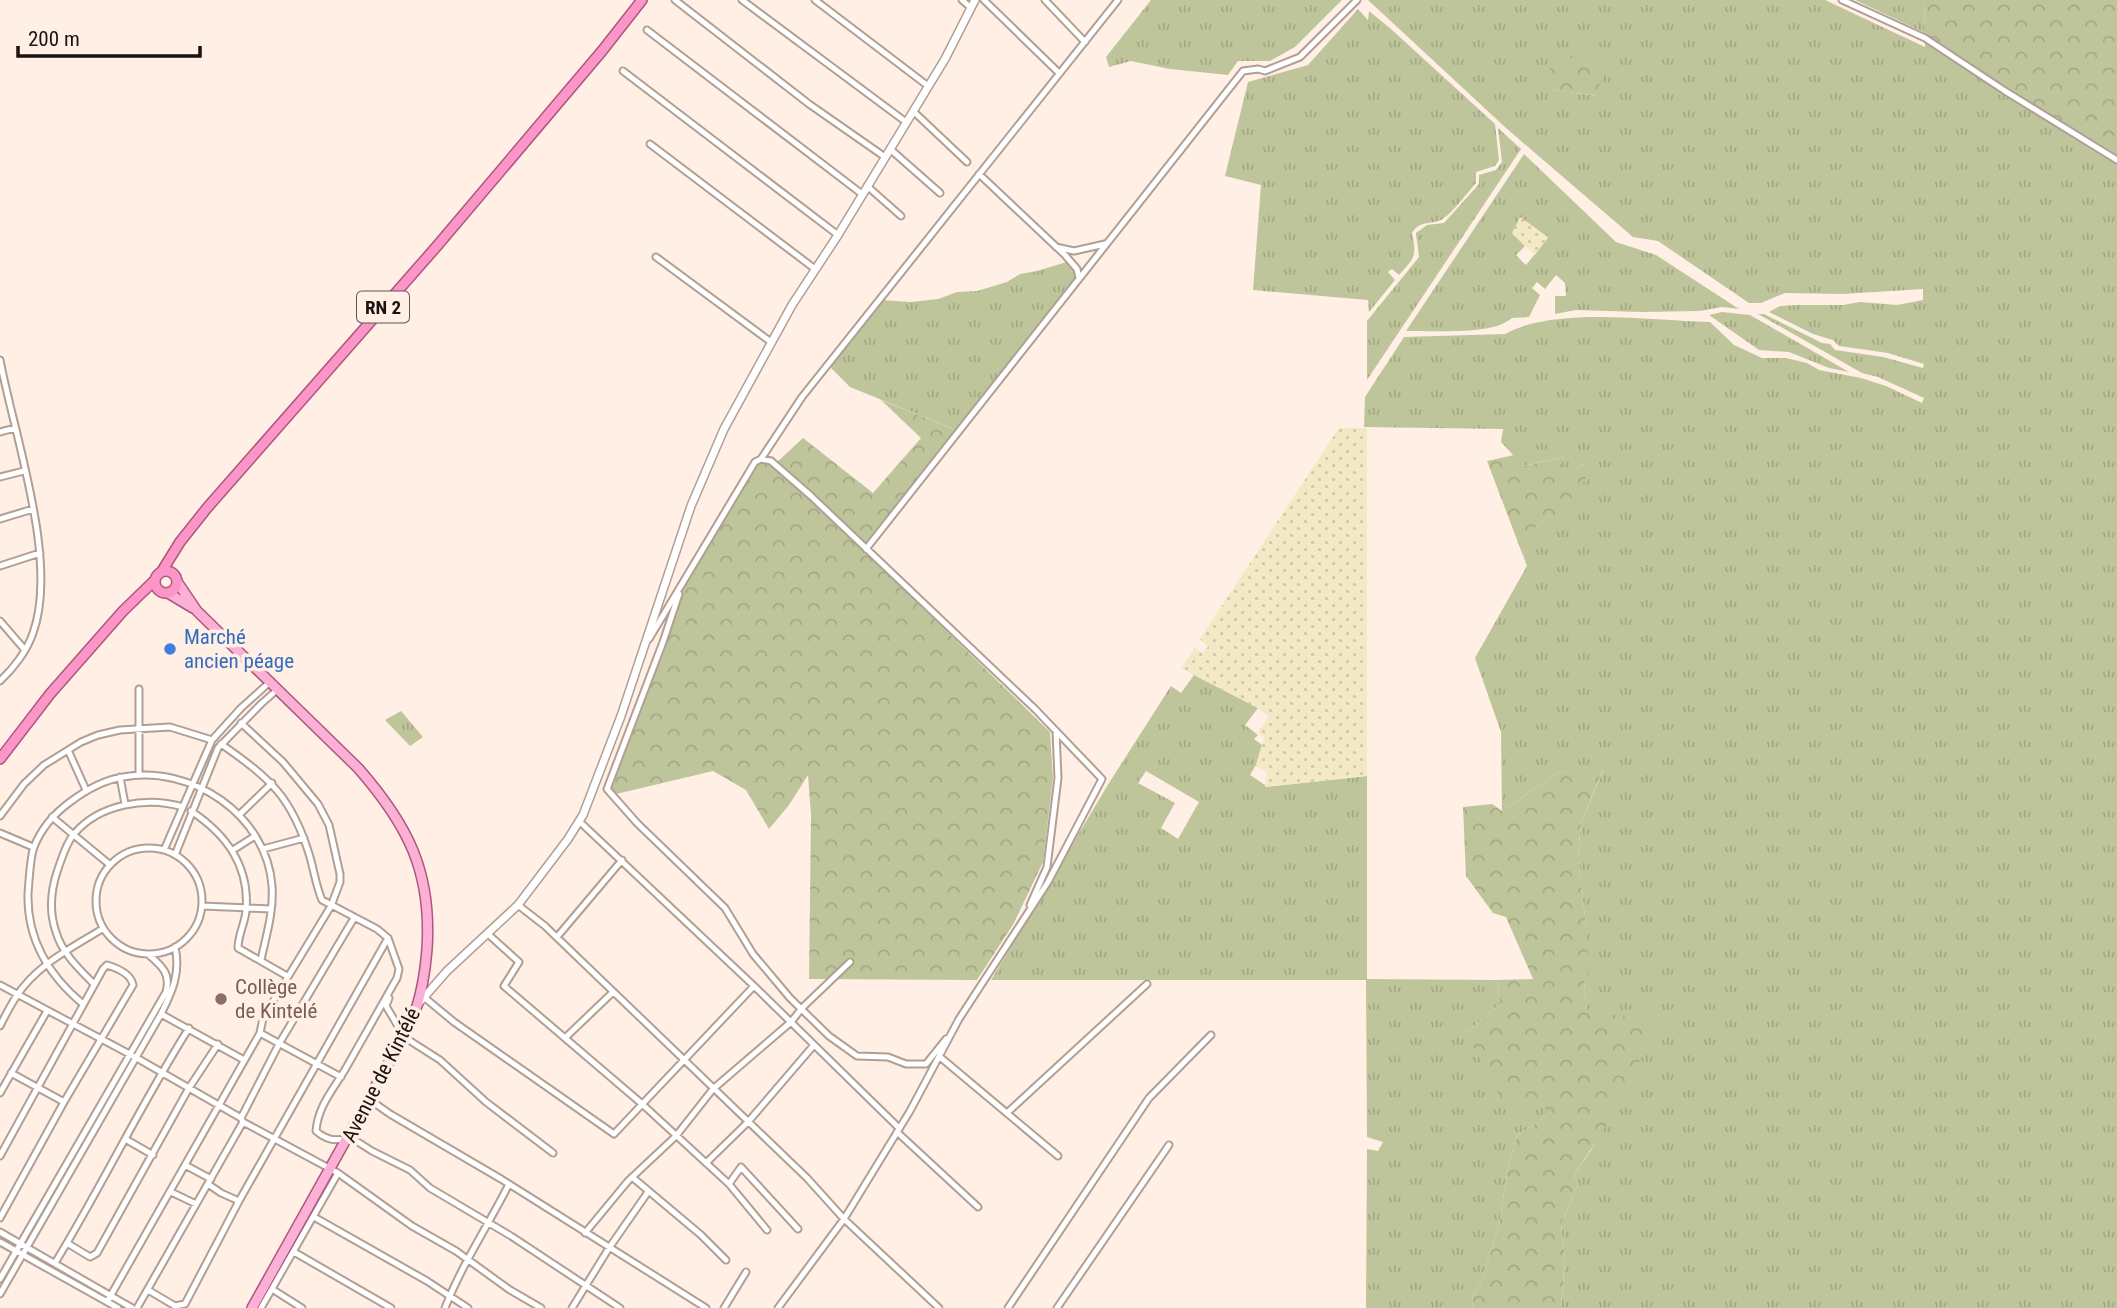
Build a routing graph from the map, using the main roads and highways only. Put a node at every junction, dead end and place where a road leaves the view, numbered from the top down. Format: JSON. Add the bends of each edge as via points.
{"nodes":[{"id":1,"x":642,"y":0,"type":"edge"},
{"id":2,"x":167,"y":571,"type":"junction"},
{"id":3,"x":178,"y":583,"type":"junction"},
{"id":4,"x":156,"y":584,"type":"junction"},
{"id":5,"x":168,"y":593,"type":"junction"},
{"id":6,"x":197,"y":611,"type":"junction"},
{"id":7,"x":0,"y":760,"type":"edge"},
{"id":8,"x":252,"y":1308,"type":"edge"}],
"edges":[{"from":1,"to":2,"type":"highway","number":"RN 2","via":[[438,246],[220,493],[177,547]]},
{"from":2,"to":3,"type":"highway"},
{"from":2,"to":4,"type":"highway","number":"RN 2"},
{"from":3,"to":5,"type":"highway"},
{"from":3,"to":6,"type":"main road","name":"Avenue de Kintélé"},
{"from":4,"to":5,"type":"highway"},
{"from":4,"to":7,"type":"highway","number":"RN 2","via":[[122,611]]},
{"from":5,"to":6,"type":"main road","name":"Avenue de Kintélé"},
{"from":6,"to":8,"type":"main road","name":"Avenue de Kintélé","via":[[383,796],[413,850],[428,908],[422,1000],[334,1171]]}]}
